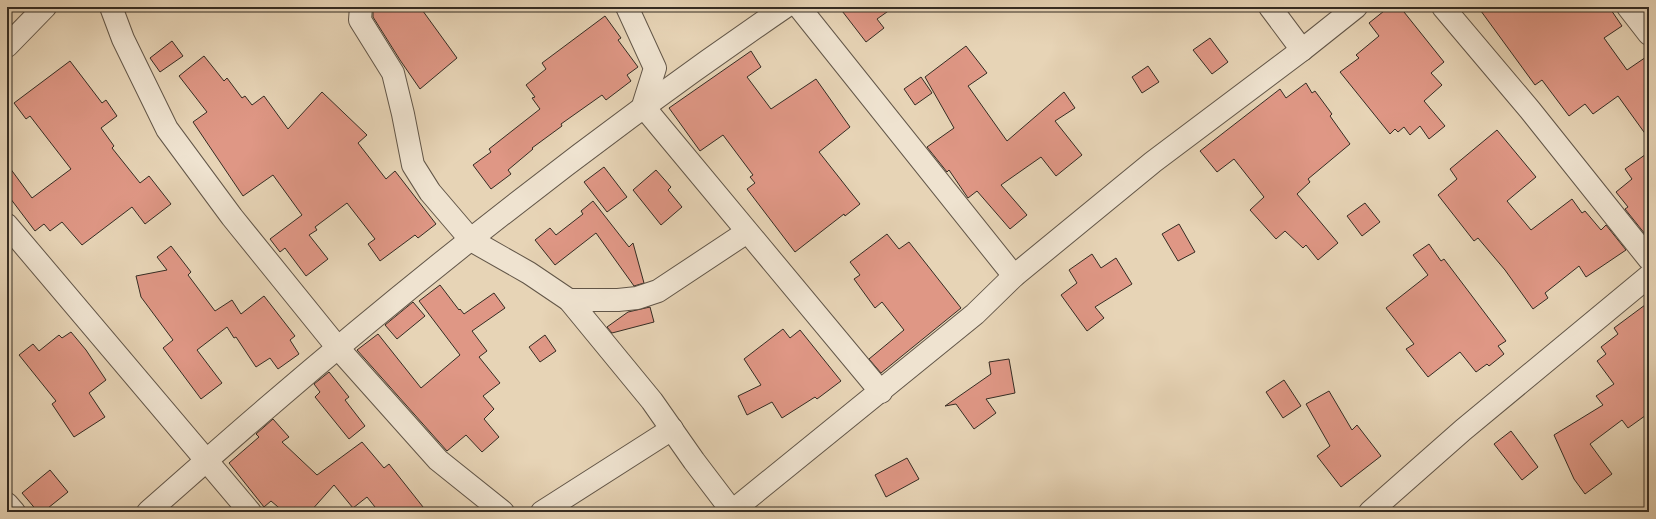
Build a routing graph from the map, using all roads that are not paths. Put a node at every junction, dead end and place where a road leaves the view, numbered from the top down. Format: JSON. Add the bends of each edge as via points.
{"nodes":[{"id":1,"x":111,"y":7,"type":"edge"},
{"id":2,"x":361,"y":7,"type":"edge"},
{"id":3,"x":627,"y":7,"type":"edge"},
{"id":4,"x":785,"y":7,"type":"edge"},
{"id":5,"x":799,"y":7,"type":"edge"},
{"id":6,"x":1270,"y":7,"type":"edge"},
{"id":7,"x":1356,"y":7,"type":"edge"},
{"id":8,"x":1443,"y":7,"type":"edge"},
{"id":9,"x":1628,"y":7,"type":"edge"},
{"id":10,"x":44,"y":8,"type":"edge"},
{"id":11,"x":1649,"y":34,"type":"edge"},
{"id":12,"x":7,"y":46,"type":"edge"},
{"id":13,"x":1302,"y":50,"type":"junction"},
{"id":14,"x":643,"y":106,"type":"junction"},
{"id":15,"x":7,"y":225,"type":"edge"},
{"id":16,"x":747,"y":232,"type":"junction"},
{"id":17,"x":471,"y":240,"type":"junction"},
{"id":18,"x":1649,"y":259,"type":"edge"},
{"id":19,"x":1014,"y":276,"type":"junction"},
{"id":20,"x":1649,"y":276,"type":"edge"},
{"id":21,"x":569,"y":300,"type":"junction"},
{"id":22,"x":338,"y":348,"type":"junction"},
{"id":23,"x":881,"y":392,"type":"junction"},
{"id":24,"x":672,"y":428,"type":"junction"},
{"id":25,"x":207,"y":460,"type":"junction"},
{"id":26,"x":7,"y":504,"type":"edge"},
{"id":27,"x":14,"y":512,"type":"edge"},
{"id":28,"x":148,"y":512,"type":"edge"},
{"id":29,"x":250,"y":512,"type":"edge"},
{"id":30,"x":503,"y":512,"type":"edge"},
{"id":31,"x":542,"y":512,"type":"edge"},
{"id":32,"x":732,"y":512,"type":"edge"},
{"id":33,"x":1370,"y":512,"type":"edge"}],
"edges":[{"from":1,"to":22,"type":"street","via":[[123,39],[167,129],[232,217]]},
{"from":2,"to":17,"type":"street","via":[[360,20],[393,73],[413,165],[430,192]]},
{"from":3,"to":14,"type":"street","via":[[655,68]]},
{"from":4,"to":14,"type":"street"},
{"from":5,"to":19,"type":"street"},
{"from":6,"to":13,"type":"street"},
{"from":7,"to":13,"type":"street"},
{"from":8,"to":18,"type":"street","via":[[1530,110]]},
{"from":9,"to":11,"type":"street"},
{"from":10,"to":12,"type":"street"},
{"from":13,"to":19,"type":"street","via":[[1153,162]]},
{"from":14,"to":16,"type":"street"},
{"from":14,"to":17,"type":"street"},
{"from":15,"to":25,"type":"street"},
{"from":16,"to":21,"type":"street","via":[[658,291],[637,298],[618,300]]},
{"from":16,"to":23,"type":"street"},
{"from":17,"to":21,"type":"street","via":[[529,273]]},
{"from":17,"to":22,"type":"street"},
{"from":19,"to":23,"type":"street","via":[[975,314]]},
{"from":20,"to":33,"type":"street","via":[[1462,430]]},
{"from":21,"to":24,"type":"street"},
{"from":22,"to":25,"type":"street"},
{"from":22,"to":30,"type":"street","via":[[438,460]]},
{"from":23,"to":32,"type":"street"},
{"from":24,"to":31,"type":"street"},
{"from":24,"to":32,"type":"street"},
{"from":25,"to":28,"type":"street"},
{"from":25,"to":29,"type":"street"},
{"from":26,"to":27,"type":"street"}]}
